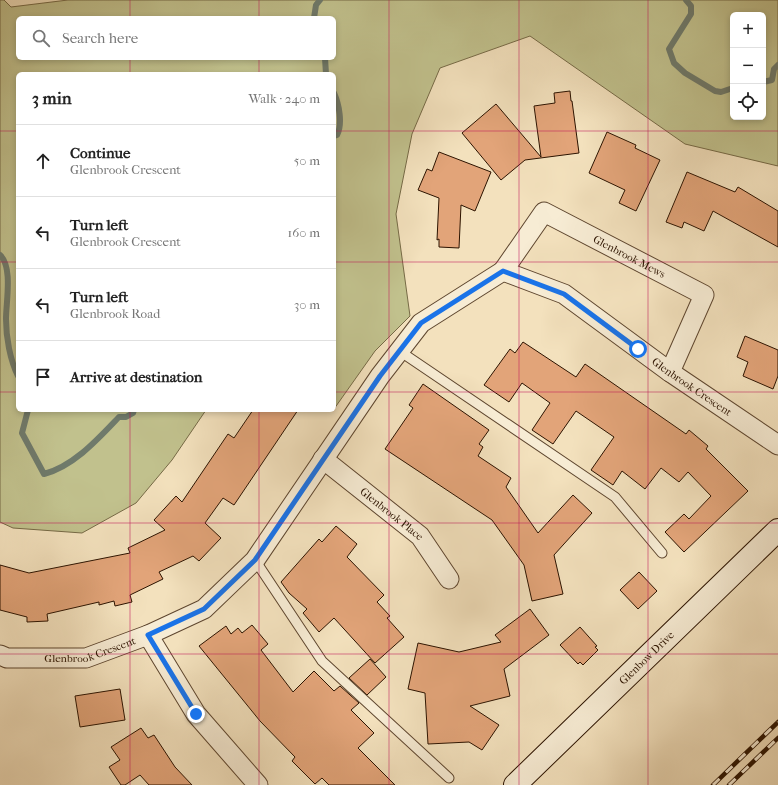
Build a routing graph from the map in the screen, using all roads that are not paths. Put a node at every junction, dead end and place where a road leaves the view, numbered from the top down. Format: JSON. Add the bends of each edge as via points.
{"nodes":[{"id":1,"x":503,"y":271,"type":"junction"},
{"id":2,"x":398,"y":350,"type":"junction"},
{"id":3,"x":670,"y":372,"type":"junction"},
{"id":4,"x":778,"y":445,"type":"edge"},
{"id":5,"x":323,"y":459,"type":"junction"},
{"id":6,"x":778,"y":530,"type":"edge"},
{"id":7,"x":662,"y":553,"type":"dead end"},
{"id":8,"x":255,"y":560,"type":"junction"},
{"id":9,"x":449,"y":579,"type":"dead end"},
{"id":10,"x":148,"y":635,"type":"junction"},
{"id":11,"x":0,"y":655,"type":"edge"},
{"id":12,"x":449,"y":778,"type":"dead end"},
{"id":13,"x":258,"y":785,"type":"edge"},
{"id":14,"x":515,"y":785,"type":"edge"}],
"edges":[{"from":1,"to":2,"type":"street","name":"Glenbrook Crescent","via":[[421,323]]},
{"from":1,"to":3,"type":"street","name":"Glenbrook Crescent","via":[[564,294]]},
{"from":1,"to":3,"type":"street","name":"Glenbrook Mews","via":[[544,212],[704,295]]},
{"from":2,"to":5,"type":"street","name":"Glenbrook Crescent"},
{"from":2,"to":7,"type":"lane","via":[[615,497]]},
{"from":3,"to":4,"type":"street","name":"Glenbrook Crescent"},
{"from":5,"to":8,"type":"street","name":"Glenbrook Crescent"},
{"from":5,"to":9,"type":"street","name":"Glenbrook Place","via":[[420,536]]},
{"from":6,"to":14,"type":"street","name":"Glenbow Drive"},
{"from":8,"to":10,"type":"street","name":"Glenbrook Crescent","via":[[204,609]]},
{"from":8,"to":12,"type":"lane","via":[[322,661]]},
{"from":10,"to":11,"type":"street","name":"Glenbrook Crescent","via":[[86,658],[7,658]]},
{"from":10,"to":13,"type":"street","via":[[196,714]]}]}
